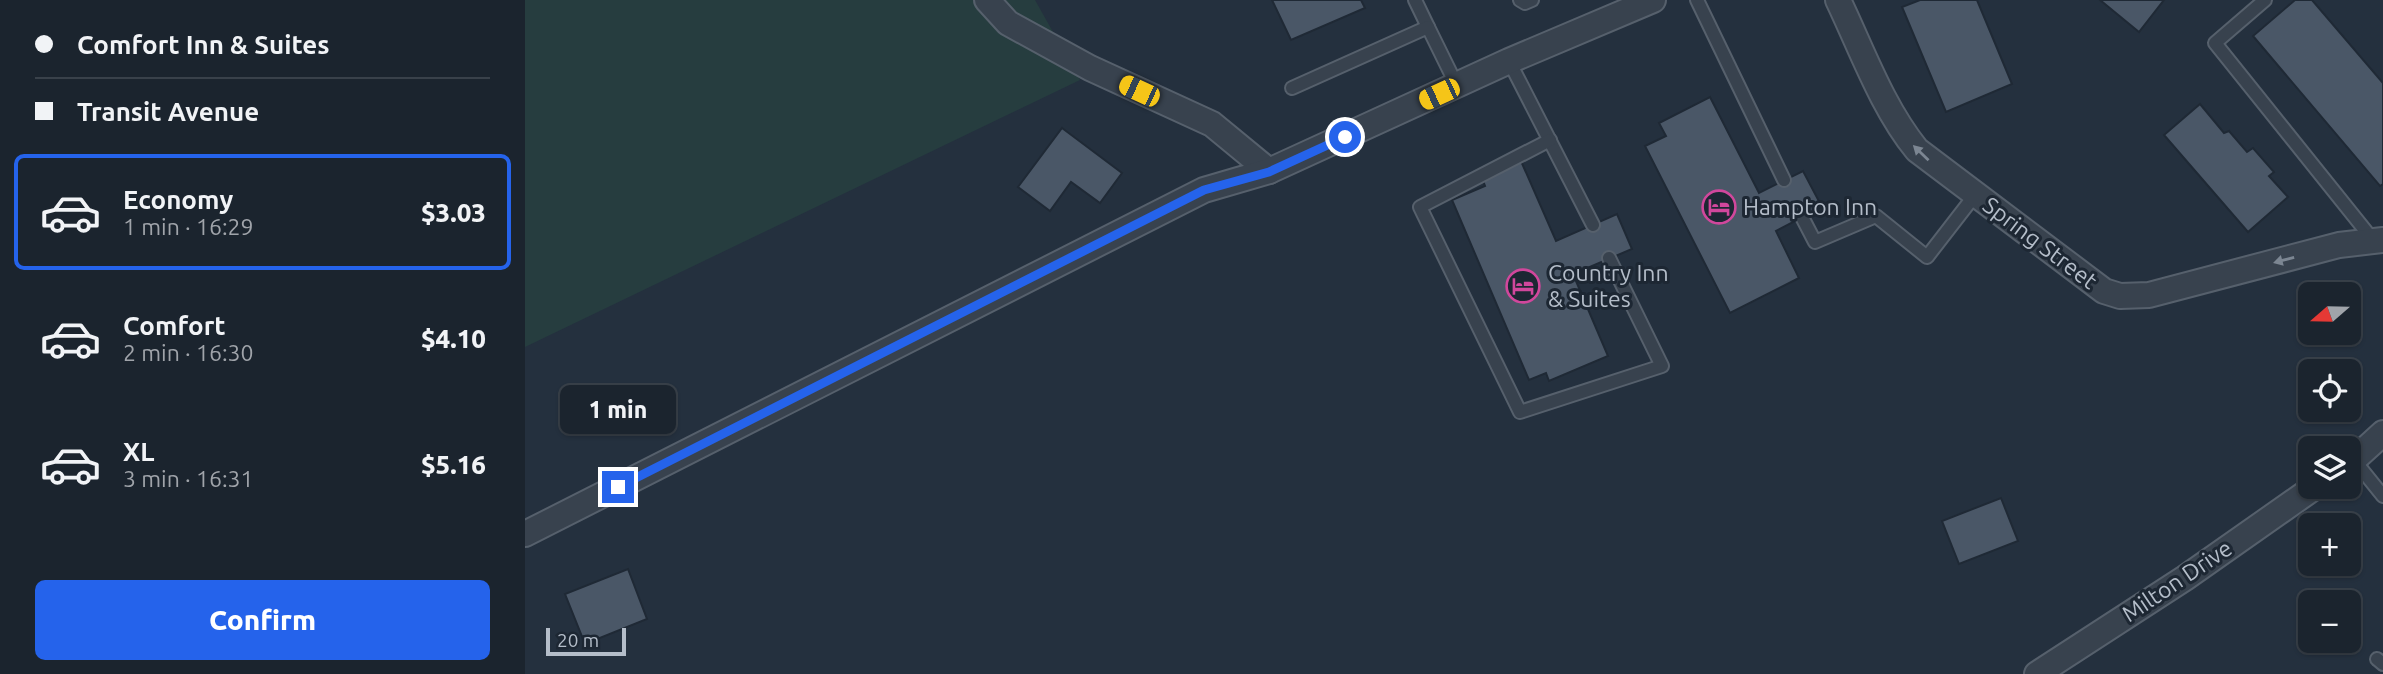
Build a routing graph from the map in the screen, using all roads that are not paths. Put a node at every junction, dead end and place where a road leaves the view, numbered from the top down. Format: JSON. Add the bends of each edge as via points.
{"nodes":[{"id":1,"x":987,"y":0,"type":"edge"},
{"id":2,"x":1415,"y":0,"type":"edge"},
{"id":3,"x":1520,"y":0,"type":"edge"},
{"id":4,"x":1532,"y":0,"type":"edge"},
{"id":5,"x":1653,"y":0,"type":"edge"},
{"id":6,"x":1697,"y":0,"type":"edge"},
{"id":7,"x":1838,"y":0,"type":"edge"},
{"id":8,"x":2265,"y":0,"type":"edge"},
{"id":9,"x":1428,"y":27,"type":"junction"},
{"id":10,"x":1509,"y":61,"type":"junction"},
{"id":11,"x":1457,"y":86,"type":"junction"},
{"id":12,"x":1292,"y":88,"type":"dead end"},
{"id":13,"x":1550,"y":141,"type":"junction"},
{"id":14,"x":1269,"y":172,"type":"junction"},
{"id":15,"x":1784,"y":180,"type":"dead end"},
{"id":16,"x":1975,"y":195,"type":"junction"},
{"id":17,"x":1802,"y":217,"type":"dead end"},
{"id":18,"x":1593,"y":225,"type":"dead end"},
{"id":19,"x":2369,"y":241,"type":"edge"},
{"id":20,"x":1609,"y":258,"type":"dead end"},
{"id":21,"x":2383,"y":433,"type":"edge"},
{"id":22,"x":2361,"y":453,"type":"edge"},
{"id":23,"x":2361,"y":473,"type":"edge"},
{"id":24,"x":2383,"y":496,"type":"edge"},
{"id":25,"x":2298,"y":499,"type":"edge"},
{"id":26,"x":525,"y":534,"type":"edge"},
{"id":27,"x":2037,"y":674,"type":"edge"}],
"edges":[{"from":1,"to":14,"type":"street","via":[[1008,23],[1078,62],[1212,124]]},
{"from":2,"to":9,"type":"lane"},
{"from":3,"to":4,"type":"lane"},
{"from":5,"to":10,"type":"street"},
{"from":6,"to":15,"type":"lane"},
{"from":16,"to":7,"type":"street","name":"Spring Street","one_way":true,"via":[[1925,157],[1905,135]]},
{"from":8,"to":19,"type":"lane","via":[[2215,43]]},
{"from":9,"to":11,"type":"lane"},
{"from":9,"to":12,"type":"lane"},
{"from":10,"to":11,"type":"street"},
{"from":10,"to":13,"type":"lane"},
{"from":11,"to":14,"type":"street"},
{"from":13,"to":18,"type":"lane"},
{"from":13,"to":20,"type":"lane","via":[[1420,207],[1520,412],[1662,366]]},
{"from":14,"to":26,"type":"street","via":[[1204,190]]},
{"from":16,"to":17,"type":"lane","via":[[1927,257],[1875,216],[1815,242]]},
{"from":19,"to":16,"type":"street","name":"Spring Street","one_way":true,"via":[[2149,295],[2120,296],[2092,284]]},
{"from":21,"to":22,"type":"street"},
{"from":23,"to":24,"type":"lane"},
{"from":25,"to":27,"type":"street","name":"Milton Drive"}]}
